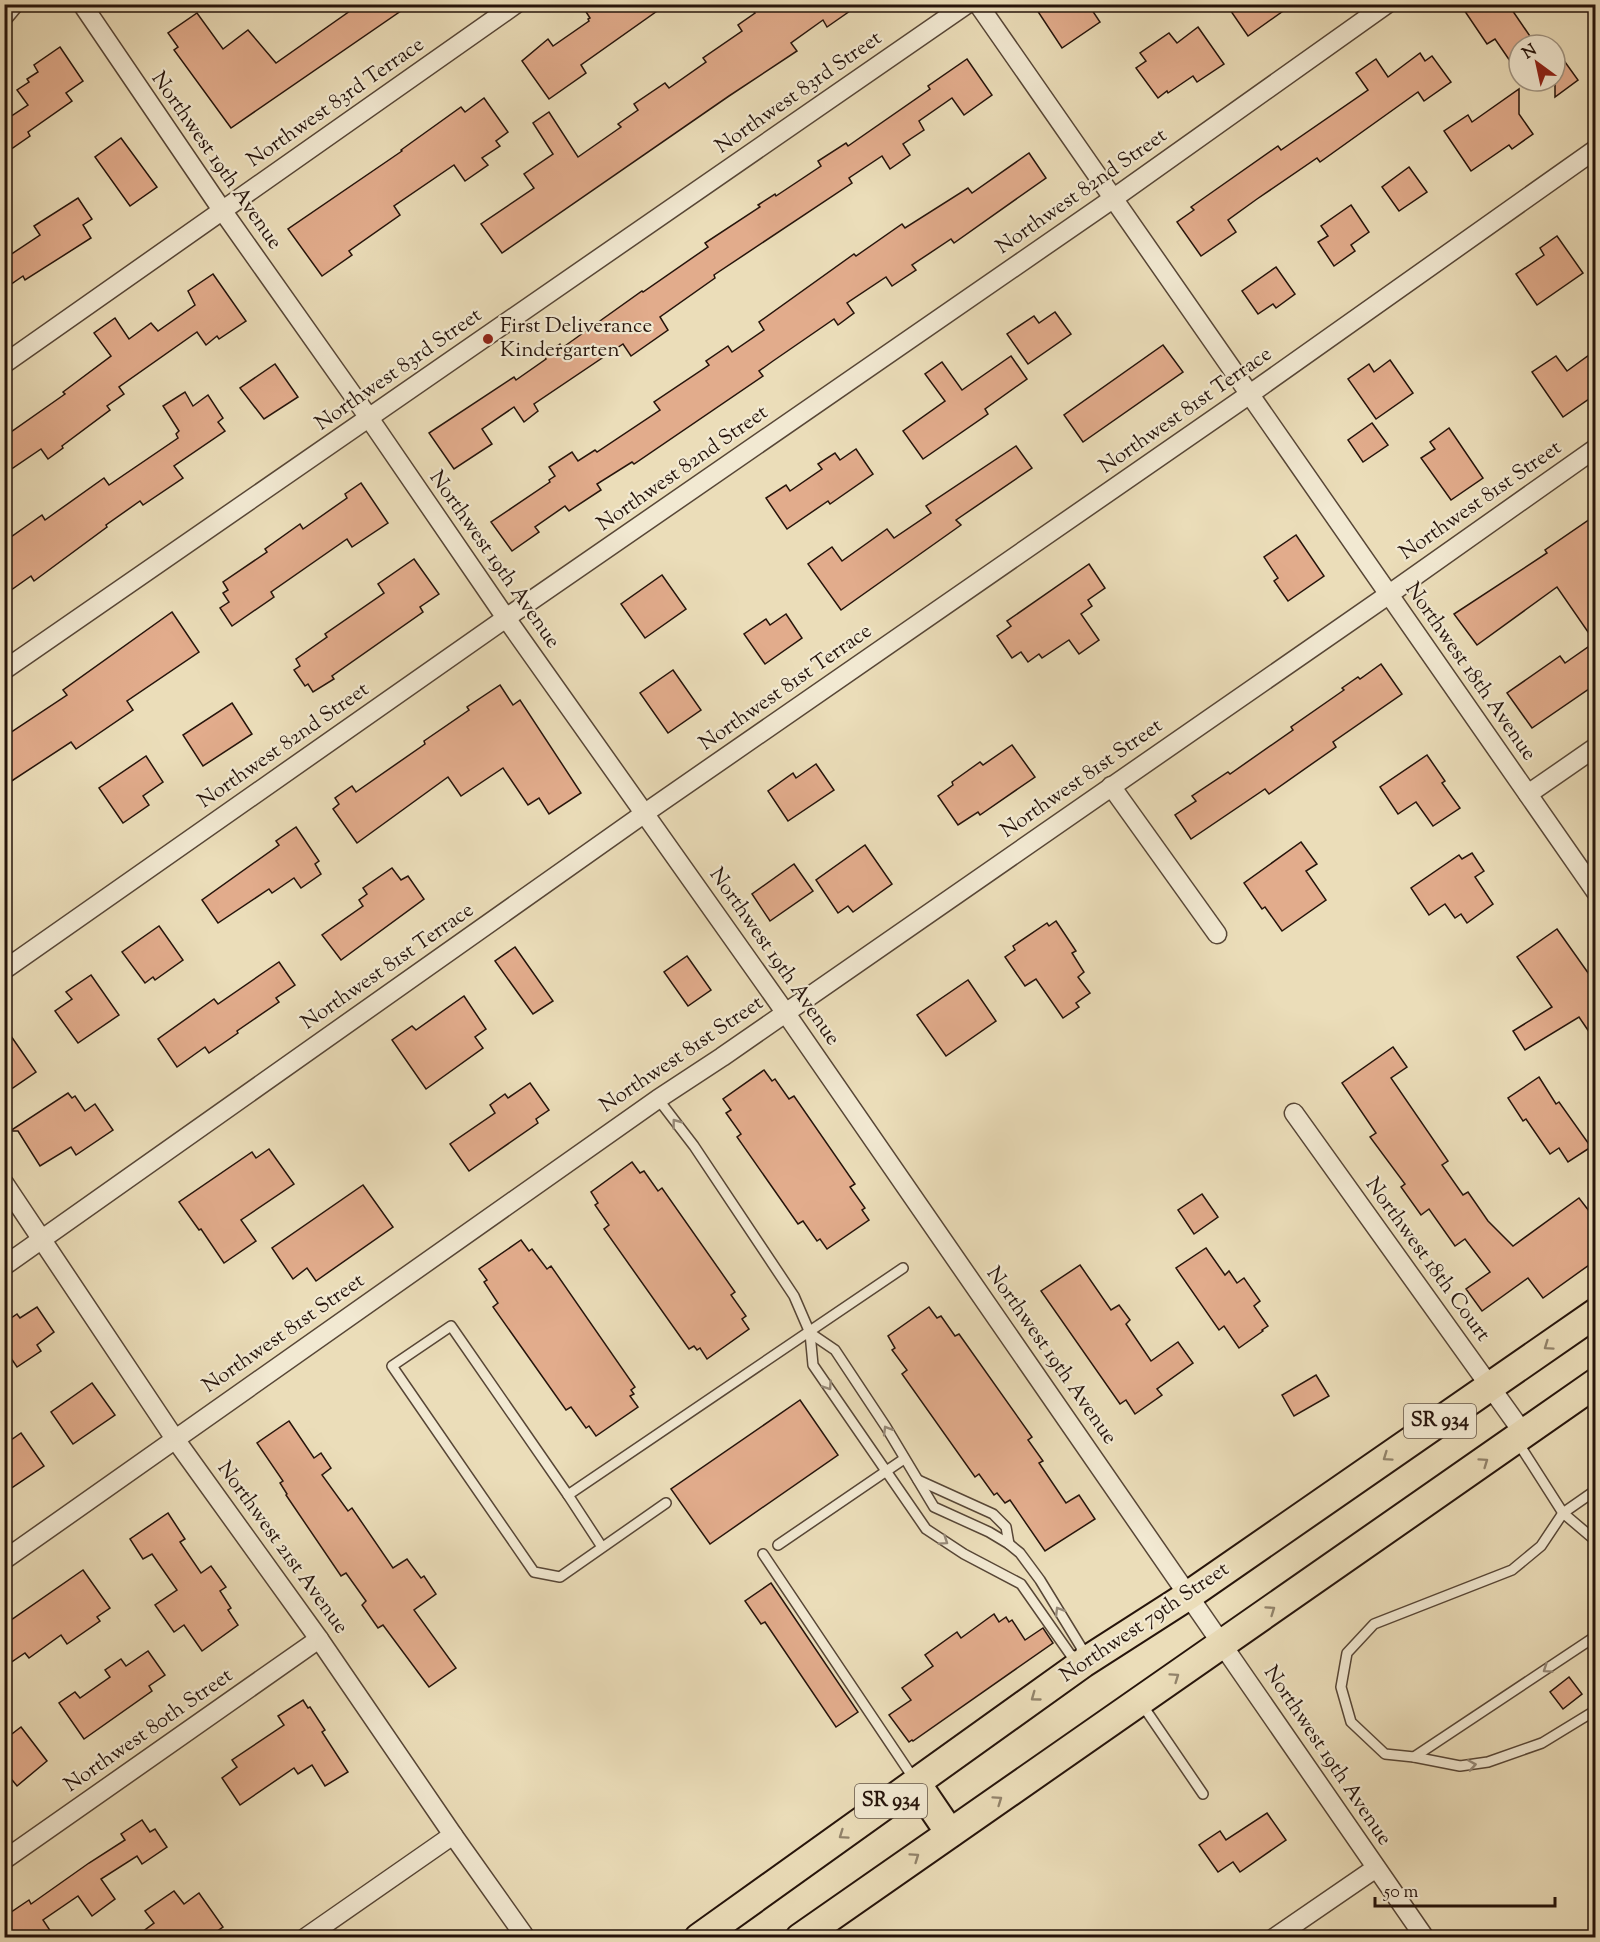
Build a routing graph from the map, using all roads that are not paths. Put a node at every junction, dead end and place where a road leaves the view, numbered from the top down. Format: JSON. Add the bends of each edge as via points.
{"nodes":[{"id":1,"x":14,"y":4,"type":"edge"},
{"id":2,"x":82,"y":4,"type":"edge"},
{"id":3,"x":516,"y":4,"type":"edge"},
{"id":4,"x":967,"y":4,"type":"edge"},
{"id":5,"x":978,"y":4,"type":"edge"},
{"id":6,"x":1387,"y":4,"type":"edge"},
{"id":7,"x":4,"y":16,"type":"edge"},
{"id":8,"x":1596,"y":149,"type":"edge"},
{"id":9,"x":1114,"y":198,"type":"junction"},
{"id":10,"x":222,"y":210,"type":"junction"},
{"id":11,"x":4,"y":364,"type":"edge"},
{"id":12,"x":1250,"y":394,"type":"junction"},
{"id":13,"x":369,"y":418,"type":"junction"},
{"id":14,"x":1596,"y":448,"type":"edge"},
{"id":15,"x":1388,"y":595,"type":"junction"},
{"id":16,"x":506,"y":618,"type":"junction"},
{"id":17,"x":4,"y":670,"type":"edge"},
{"id":18,"x":1596,"y":747,"type":"edge"},
{"id":19,"x":1111,"y":786,"type":"junction"},
{"id":20,"x":1528,"y":794,"type":"junction"},
{"id":21,"x":645,"y":813,"type":"junction"},
{"id":22,"x":1596,"y":892,"type":"edge"},
{"id":23,"x":1217,"y":934,"type":"dead end"},
{"id":24,"x":4,"y":970,"type":"edge"},
{"id":25,"x":785,"y":1012,"type":"junction"},
{"id":26,"x":658,"y":1099,"type":"junction"},
{"id":27,"x":1294,"y":1113,"type":"dead end"},
{"id":28,"x":4,"y":1183,"type":"edge"},
{"id":29,"x":43,"y":1239,"type":"junction"},
{"id":30,"x":4,"y":1266,"type":"edge"},
{"id":31,"x":903,"y":1268,"type":"dead end"},
{"id":32,"x":1596,"y":1313,"type":"edge"},
{"id":33,"x":810,"y":1333,"type":"junction"},
{"id":34,"x":1596,"y":1383,"type":"edge"},
{"id":35,"x":1490,"y":1387,"type":"junction"},
{"id":36,"x":1520,"y":1437,"type":"junction"},
{"id":37,"x":175,"y":1438,"type":"junction"},
{"id":38,"x":904,"y":1459,"type":"junction"},
{"id":39,"x":885,"y":1471,"type":"junction"},
{"id":40,"x":917,"y":1480,"type":"junction"},
{"id":41,"x":1596,"y":1490,"type":"edge"},
{"id":42,"x":568,"y":1495,"type":"junction"},
{"id":43,"x":666,"y":1503,"type":"dead end"},
{"id":44,"x":1563,"y":1513,"type":"junction"},
{"id":45,"x":1596,"y":1541,"type":"edge"},
{"id":46,"x":1009,"y":1544,"type":"junction"},
{"id":47,"x":778,"y":1545,"type":"dead end"},
{"id":48,"x":602,"y":1547,"type":"junction"},
{"id":49,"x":763,"y":1554,"type":"dead end"},
{"id":50,"x":4,"y":1560,"type":"edge"},
{"id":51,"x":1189,"y":1595,"type":"junction"},
{"id":52,"x":1596,"y":1636,"type":"edge"},
{"id":53,"x":319,"y":1639,"type":"junction"},
{"id":54,"x":1223,"y":1643,"type":"junction"},
{"id":55,"x":1083,"y":1663,"type":"junction"},
{"id":56,"x":1140,"y":1701,"type":"junction"},
{"id":57,"x":1596,"y":1710,"type":"edge"},
{"id":58,"x":1414,"y":1757,"type":"junction"},
{"id":59,"x":916,"y":1783,"type":"junction"},
{"id":60,"x":1203,"y":1794,"type":"dead end"},
{"id":61,"x":950,"y":1833,"type":"junction"},
{"id":62,"x":453,"y":1835,"type":"junction"},
{"id":63,"x":4,"y":1860,"type":"edge"},
{"id":64,"x":1376,"y":1868,"type":"junction"},
{"id":65,"x":305,"y":1938,"type":"edge"},
{"id":66,"x":526,"y":1938,"type":"edge"},
{"id":67,"x":699,"y":1938,"type":"edge"},
{"id":68,"x":800,"y":1938,"type":"edge"},
{"id":69,"x":1274,"y":1938,"type":"edge"},
{"id":70,"x":1425,"y":1938,"type":"edge"}],
"edges":[{"from":1,"to":7,"type":"street"},
{"from":2,"to":10,"type":"street","name":"Northwest 19th Avenue"},
{"from":3,"to":10,"type":"street","name":"Northwest 83rd Terrace"},
{"from":4,"to":13,"type":"street","name":"Northwest 83rd Street"},
{"from":5,"to":9,"type":"street","name":"Northwest 18th Avenue"},
{"from":6,"to":9,"type":"street","name":"Northwest 82nd Street"},
{"from":8,"to":12,"type":"street","name":"Northwest 81st Terrace"},
{"from":9,"to":12,"type":"street","name":"Northwest 18th Avenue"},
{"from":9,"to":16,"type":"street","name":"Northwest 82nd Street"},
{"from":10,"to":11,"type":"street","name":"Northwest 83rd Terrace"},
{"from":10,"to":13,"type":"street","name":"Northwest 19th Avenue"},
{"from":12,"to":15,"type":"street","name":"Northwest 18th Avenue"},
{"from":12,"to":21,"type":"street","name":"Northwest 81st Terrace"},
{"from":13,"to":16,"type":"street","name":"Northwest 19th Avenue"},
{"from":13,"to":17,"type":"street","name":"Northwest 83rd Street"},
{"from":14,"to":15,"type":"street","name":"Northwest 81st Street"},
{"from":15,"to":19,"type":"street","name":"Northwest 81st Street"},
{"from":15,"to":20,"type":"street","name":"Northwest 18th Avenue"},
{"from":16,"to":21,"type":"street","name":"Northwest 19th Avenue"},
{"from":16,"to":24,"type":"street","name":"Northwest 82nd Street"},
{"from":18,"to":20,"type":"street"},
{"from":19,"to":23,"type":"street"},
{"from":19,"to":25,"type":"street","name":"Northwest 81st Street"},
{"from":20,"to":22,"type":"street","name":"Northwest 18th Avenue"},
{"from":21,"to":25,"type":"street","name":"Northwest 19th Avenue"},
{"from":21,"to":29,"type":"street","name":"Northwest 81st Terrace"},
{"from":25,"to":26,"type":"street","name":"Northwest 81st Street"},
{"from":25,"to":51,"type":"street","name":"Northwest 19th Avenue"},
{"from":33,"to":26,"type":"lane","one_way":true,"via":[[794,1296]]},
{"from":26,"to":37,"type":"street","name":"Northwest 81st Street"},
{"from":27,"to":35,"type":"street","name":"Northwest 18th Court"},
{"from":28,"to":29,"type":"street","name":"Northwest 21st Avenue"},
{"from":29,"to":30,"type":"street","name":"Northwest 81st Terrace"},
{"from":29,"to":37,"type":"street","name":"Northwest 21st Avenue"},
{"from":31,"to":33,"type":"lane"},
{"from":32,"to":35,"type":"main road","name":"Northwest 79th Street","number":"SR 934","one_way":true},
{"from":38,"to":33,"type":"lane","one_way":true,"via":[[835,1350]]},
{"from":33,"to":39,"type":"lane","one_way":true,"via":[[813,1365]]},
{"from":33,"to":42,"type":"lane"},
{"from":34,"to":36,"type":"main road","number":"SR 934"},
{"from":35,"to":36,"type":"street","name":"Northwest 18th Court"},
{"from":35,"to":51,"type":"main road","name":"Northwest 79th Street","number":"SR 934","one_way":true},
{"from":36,"to":44,"type":"lane"},
{"from":54,"to":36,"type":"main road","number":"SR 934","one_way":true},
{"from":37,"to":50,"type":"street","name":"Northwest 81st Street"},
{"from":37,"to":53,"type":"street","name":"Northwest 21st Avenue"},
{"from":38,"to":39,"type":"lane"},
{"from":38,"to":40,"type":"lane"},
{"from":39,"to":47,"type":"lane"},
{"from":39,"to":55,"type":"lane","one_way":true,"via":[[926,1529],[1021,1584],[1070,1654]]},
{"from":40,"to":46,"type":"lane","via":[[934,1507]]},
{"from":40,"to":46,"type":"lane","via":[[993,1514],[1006,1527]]},
{"from":41,"to":44,"type":"lane"},
{"from":42,"to":48,"type":"lane"},
{"from":42,"to":48,"type":"lane","via":[[451,1326],[392,1366],[534,1572],[560,1577]]},
{"from":43,"to":48,"type":"lane"},
{"from":44,"to":45,"type":"lane"},
{"from":44,"to":58,"type":"lane","via":[[1541,1546],[1512,1570],[1374,1624],[1347,1653],[1341,1687],[1351,1722],[1385,1754]]},
{"from":55,"to":46,"type":"lane","one_way":true,"via":[[1081,1647],[1041,1580]]},
{"from":49,"to":59,"type":"lane"},
{"from":51,"to":54,"type":"street","name":"Northwest 19th Avenue"},
{"from":51,"to":55,"type":"main road","name":"Northwest 79th Street","number":"SR 934"},
{"from":52,"to":58,"type":"lane","one_way":true},
{"from":53,"to":62,"type":"street","name":"Northwest 21st Avenue"},
{"from":53,"to":63,"type":"street","name":"Northwest 80th Street"},
{"from":56,"to":54,"type":"main road","number":"SR 934","one_way":true},
{"from":54,"to":64,"type":"street","name":"Northwest 19th Avenue"},
{"from":55,"to":59,"type":"main road","name":"Northwest 79th Street","number":"SR 934","one_way":true},
{"from":56,"to":60,"type":"lane"},
{"from":61,"to":56,"type":"main road","number":"SR 934","one_way":true},
{"from":58,"to":57,"type":"lane","one_way":true,"via":[[1460,1767],[1488,1762],[1542,1743]]},
{"from":59,"to":61,"type":"main road"},
{"from":59,"to":67,"type":"main road","name":"Northwest 79th Street","number":"SR 934","one_way":true},
{"from":68,"to":61,"type":"main road","number":"SR 934","one_way":true},
{"from":62,"to":65,"type":"street"},
{"from":62,"to":66,"type":"street","name":"Northwest 21st Avenue"},
{"from":64,"to":69,"type":"street"},
{"from":64,"to":70,"type":"street","name":"Northwest 19th Avenue"}]}
